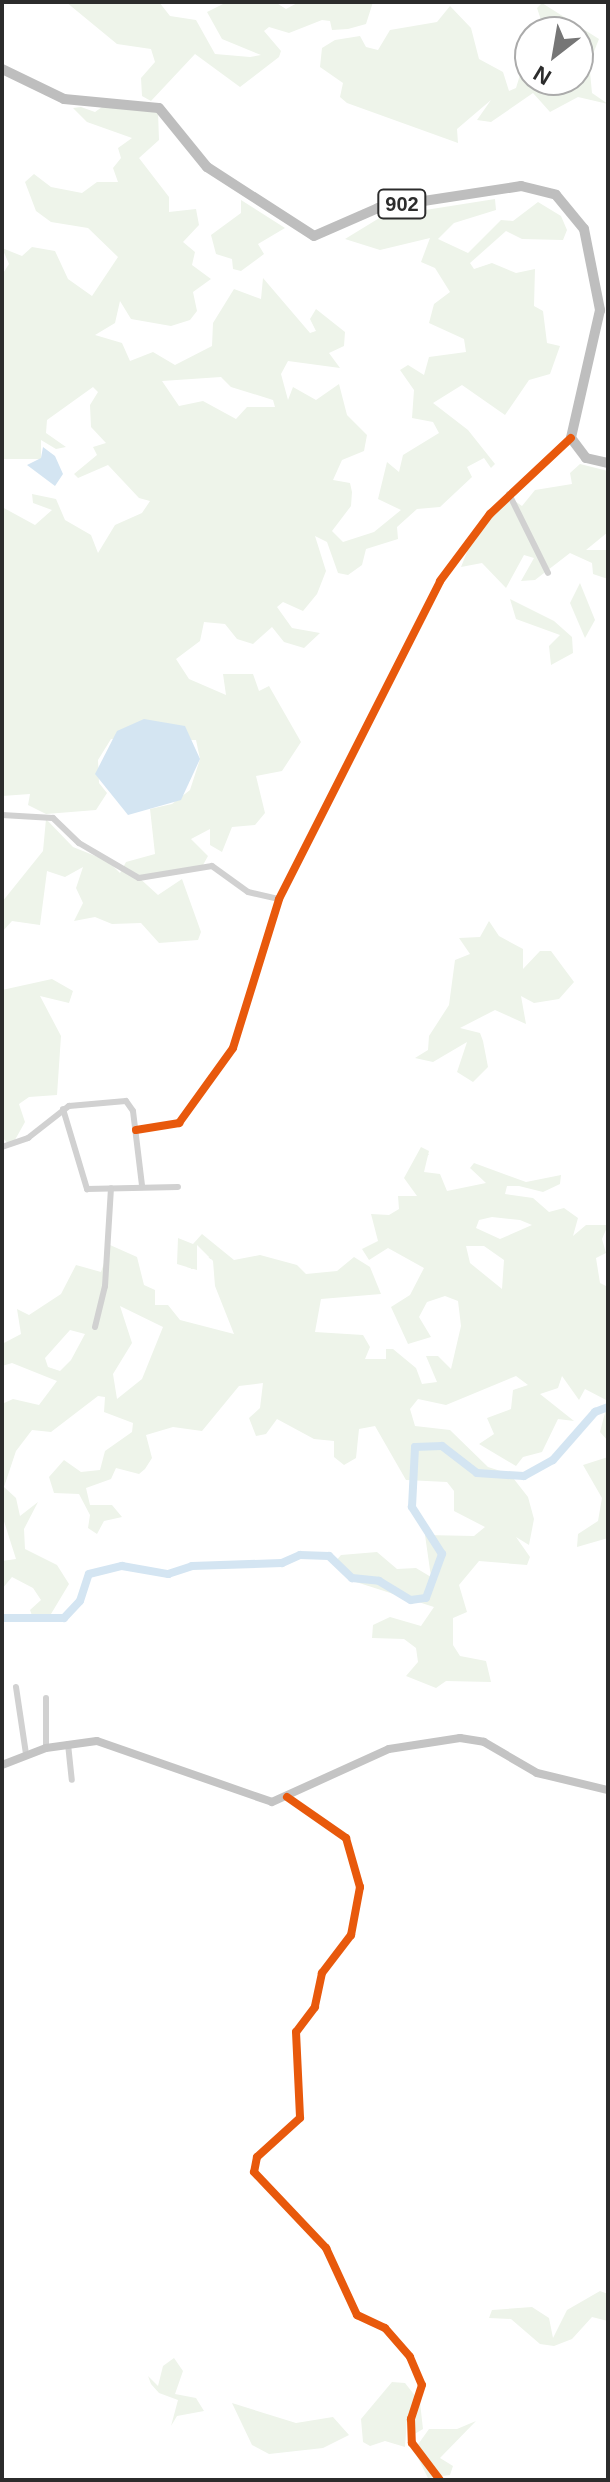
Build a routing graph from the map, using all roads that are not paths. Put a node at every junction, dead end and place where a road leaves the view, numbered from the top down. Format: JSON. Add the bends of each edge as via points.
{"nodes":[{"id":1,"x":2,"y":69,"type":"edge"},
{"id":2,"x":571,"y":438,"type":"junction"},
{"id":3,"x":608,"y":463,"type":"edge"},
{"id":4,"x":509,"y":494,"type":"junction"},
{"id":5,"x":548,"y":573,"type":"dead end"},
{"id":6,"x":2,"y":815,"type":"edge"},
{"id":7,"x":279,"y":899,"type":"junction"},
{"id":8,"x":63,"y":1109,"type":"junction"},
{"id":9,"x":136,"y":1130,"type":"junction"},
{"id":10,"x":2,"y":1147,"type":"edge"},
{"id":11,"x":142,"y":1185,"type":"junction"},
{"id":12,"x":178,"y":1187,"type":"dead end"},
{"id":13,"x":111,"y":1188,"type":"junction"},
{"id":14,"x":95,"y":1327,"type":"dead end"},
{"id":15,"x":16,"y":1687,"type":"dead end"},
{"id":16,"x":46,"y":1698,"type":"dead end"},
{"id":17,"x":68,"y":1744,"type":"junction"},
{"id":18,"x":46,"y":1748,"type":"junction"},
{"id":19,"x":26,"y":1754,"type":"junction"},
{"id":20,"x":2,"y":1765,"type":"edge"},
{"id":21,"x":72,"y":1780,"type":"dead end"},
{"id":22,"x":608,"y":1790,"type":"edge"},
{"id":23,"x":287,"y":1797,"type":"junction"},
{"id":24,"x":440,"y":2480,"type":"edge"}],
"edges":[{"from":1,"to":2,"type":"highway","number":"902","via":[[64,99],[159,108],[207,167],[314,236],[378,208],[512,187],[556,195],[584,229],[600,310]]},
{"from":2,"to":3,"type":"highway","via":[[586,458]]},
{"from":2,"to":4,"type":"street"},
{"from":4,"to":5,"type":"street"},
{"from":4,"to":7,"type":"street","via":[[443,575]]},
{"from":6,"to":7,"type":"street","via":[[53,818],[79,843],[135,877],[212,866],[248,892]]},
{"from":7,"to":9,"type":"street","via":[[233,1048],[179,1123]]},
{"from":8,"to":9,"type":"street","via":[[129,1102]]},
{"from":8,"to":10,"type":"street","via":[[28,1138]]},
{"from":8,"to":13,"type":"street","via":[[85,1187]]},
{"from":9,"to":11,"type":"street"},
{"from":11,"to":12,"type":"street"},
{"from":11,"to":13,"type":"street"},
{"from":13,"to":14,"type":"street","via":[[105,1286]]},
{"from":15,"to":19,"type":"street"},
{"from":16,"to":18,"type":"street"},
{"from":17,"to":18,"type":"main road"},
{"from":17,"to":21,"type":"street"},
{"from":17,"to":23,"type":"main road","via":[[105,1743],[263,1801]]},
{"from":18,"to":19,"type":"main road"},
{"from":19,"to":20,"type":"main road"},
{"from":22,"to":23,"type":"main road","via":[[537,1773],[484,1742],[453,1738],[383,1751]]},
{"from":23,"to":24,"type":"street","via":[[346,1838],[357,1860],[360,1887],[351,1935],[322,1973],[315,2007],[296,2032],[300,2118],[253,2168],[326,2248],[357,2315],[385,2328],[410,2357],[422,2385],[411,2419],[412,2443]]}]}
